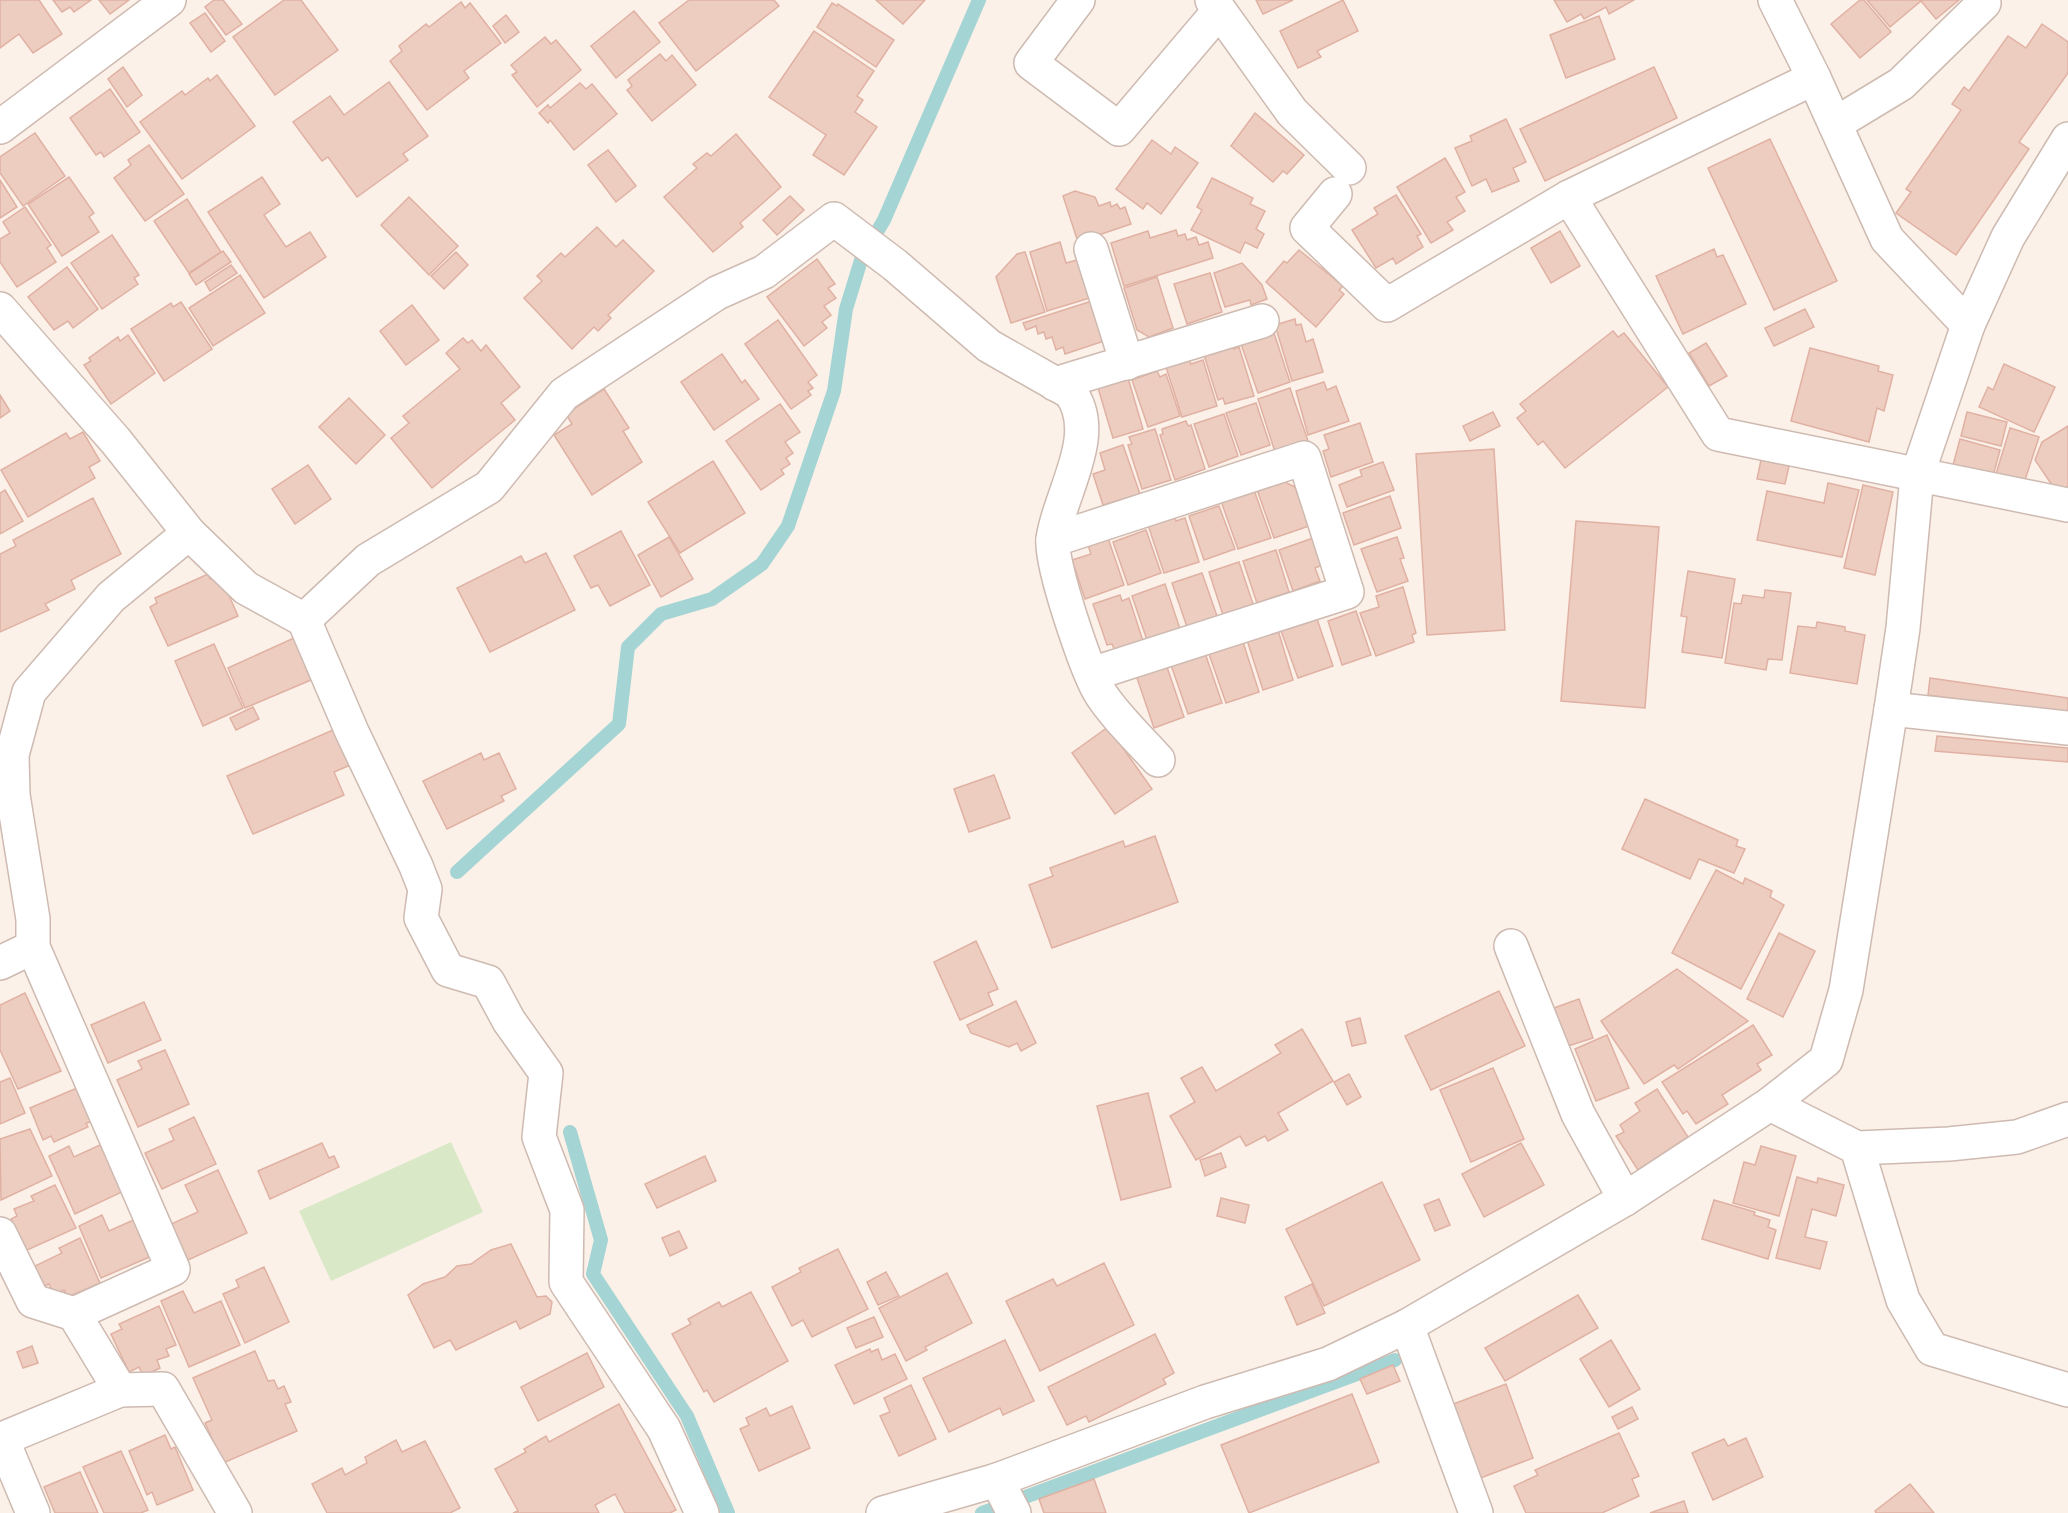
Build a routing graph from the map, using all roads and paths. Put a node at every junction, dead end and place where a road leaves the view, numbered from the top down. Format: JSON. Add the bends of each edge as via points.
{"nodes":[{"id":1,"x":169,"y":0,"type":"edge"},
{"id":2,"x":1078,"y":0,"type":"edge"},
{"id":3,"x":1775,"y":0,"type":"edge"},
{"id":4,"x":1984,"y":3,"type":"dead end"},
{"id":5,"x":1216,"y":5,"type":"edge"},
{"id":6,"x":1814,"y":78,"type":"junction"},
{"id":7,"x":1835,"y":123,"type":"junction"},
{"id":8,"x":0,"y":127,"type":"edge"},
{"id":9,"x":2068,"y":139,"type":"edge"},
{"id":10,"x":1569,"y":197,"type":"junction"},
{"id":11,"x":1091,"y":249,"type":"dead end"},
{"id":12,"x":1262,"y":321,"type":"dead end"},
{"id":13,"x":4,"y":323,"type":"edge"},
{"id":14,"x":1968,"y":325,"type":"junction"},
{"id":15,"x":1127,"y":363,"type":"junction"},
{"id":16,"x":1055,"y":384,"type":"junction"},
{"id":17,"x":1917,"y":476,"type":"junction"},
{"id":18,"x":2068,"y":505,"type":"edge"},
{"id":19,"x":189,"y":533,"type":"junction"},
{"id":20,"x":1053,"y":540,"type":"junction"},
{"id":21,"x":304,"y":620,"type":"junction"},
{"id":22,"x":1092,"y":674,"type":"junction"},
{"id":23,"x":1891,"y":709,"type":"junction"},
{"id":24,"x":2068,"y":728,"type":"edge"},
{"id":25,"x":1158,"y":760,"type":"dead end"},
{"id":26,"x":1511,"y":946,"type":"dead end"},
{"id":27,"x":33,"y":947,"type":"junction"},
{"id":28,"x":0,"y":963,"type":"edge"},
{"id":29,"x":1770,"y":1104,"type":"junction"},
{"id":30,"x":2068,"y":1119,"type":"edge"},
{"id":31,"x":1857,"y":1148,"type":"junction"},
{"id":32,"x":1625,"y":1198,"type":"junction"},
{"id":33,"x":0,"y":1234,"type":"edge"},
{"id":34,"x":74,"y":1314,"type":"junction"},
{"id":35,"x":1407,"y":1326,"type":"junction"},
{"id":36,"x":120,"y":1390,"type":"junction"},
{"id":37,"x":2068,"y":1390,"type":"edge"},
{"id":38,"x":997,"y":1480,"type":"junction"},
{"id":39,"x":33,"y":1513,"type":"edge"},
{"id":40,"x":235,"y":1513,"type":"edge"},
{"id":41,"x":702,"y":1513,"type":"edge"},
{"id":42,"x":883,"y":1513,"type":"edge"},
{"id":43,"x":1014,"y":1513,"type":"edge"},
{"id":44,"x":1476,"y":1513,"type":"edge"}],
"edges":[{"from":1,"to":8,"type":"street"},
{"from":2,"to":5,"type":"street","via":[[1031,63],[1119,129]]},
{"from":3,"to":6,"type":"street"},
{"from":4,"to":7,"type":"street","via":[[1901,84]]},
{"from":5,"to":10,"type":"street","via":[[1342,181],[1307,228],[1387,305]]},
{"from":6,"to":7,"type":"street"},
{"from":6,"to":10,"type":"street"},
{"from":7,"to":14,"type":"street","via":[[1887,239]]},
{"from":9,"to":14,"type":"street","via":[[2008,237]]},
{"from":10,"to":17,"type":"street","via":[[1718,434]]},
{"from":11,"to":15,"type":"street"},
{"from":12,"to":15,"type":"street"},
{"from":13,"to":19,"type":"street","via":[[115,440]]},
{"from":14,"to":17,"type":"street"},
{"from":15,"to":16,"type":"street"},
{"from":16,"to":20,"type":"street","via":[[1070,392],[1078,403],[1083,435]]},
{"from":16,"to":21,"type":"street","via":[[989,346],[896,265],[834,219],[764,272],[717,293],[564,394],[489,488],[368,560]]},
{"from":17,"to":18,"type":"street"},
{"from":17,"to":23,"type":"street"},
{"from":19,"to":21,"type":"street","via":[[246,588]]},
{"from":19,"to":27,"type":"street","via":[[111,597],[29,692],[12,755],[13,795],[33,919]]},
{"from":20,"to":22,"type":"street","via":[[1056,572]]},
{"from":20,"to":22,"type":"street","via":[[1304,458],[1347,592]]},
{"from":21,"to":41,"type":"street","via":[[416,866],[425,888],[421,918],[448,970],[488,982],[509,1021],[546,1073],[539,1137],[567,1210],[566,1282],[664,1429]]},
{"from":22,"to":25,"type":"street","via":[[1100,692]]},
{"from":23,"to":24,"type":"street"},
{"from":23,"to":29,"type":"street","via":[[1846,990],[1826,1060]]},
{"from":26,"to":32,"type":"street","via":[[1578,1114]]},
{"from":27,"to":28,"type":"street"},
{"from":27,"to":34,"type":"street","via":[[173,1269]]},
{"from":29,"to":31,"type":"street"},
{"from":29,"to":32,"type":"street"},
{"from":30,"to":31,"type":"street","via":[[2017,1137]]},
{"from":31,"to":37,"type":"street","via":[[1903,1300],[1932,1349]]},
{"from":32,"to":35,"type":"street"},
{"from":33,"to":34,"type":"street","via":[[33,1301]]},
{"from":34,"to":36,"type":"street"},
{"from":35,"to":38,"type":"street","via":[[1328,1364],[1205,1402]]},
{"from":35,"to":44,"type":"street"},
{"from":36,"to":39,"type":"street","via":[[2,1439]]},
{"from":36,"to":40,"type":"street","via":[[163,1389]]},
{"from":38,"to":42,"type":"street"},
{"from":38,"to":43,"type":"street"}]}
